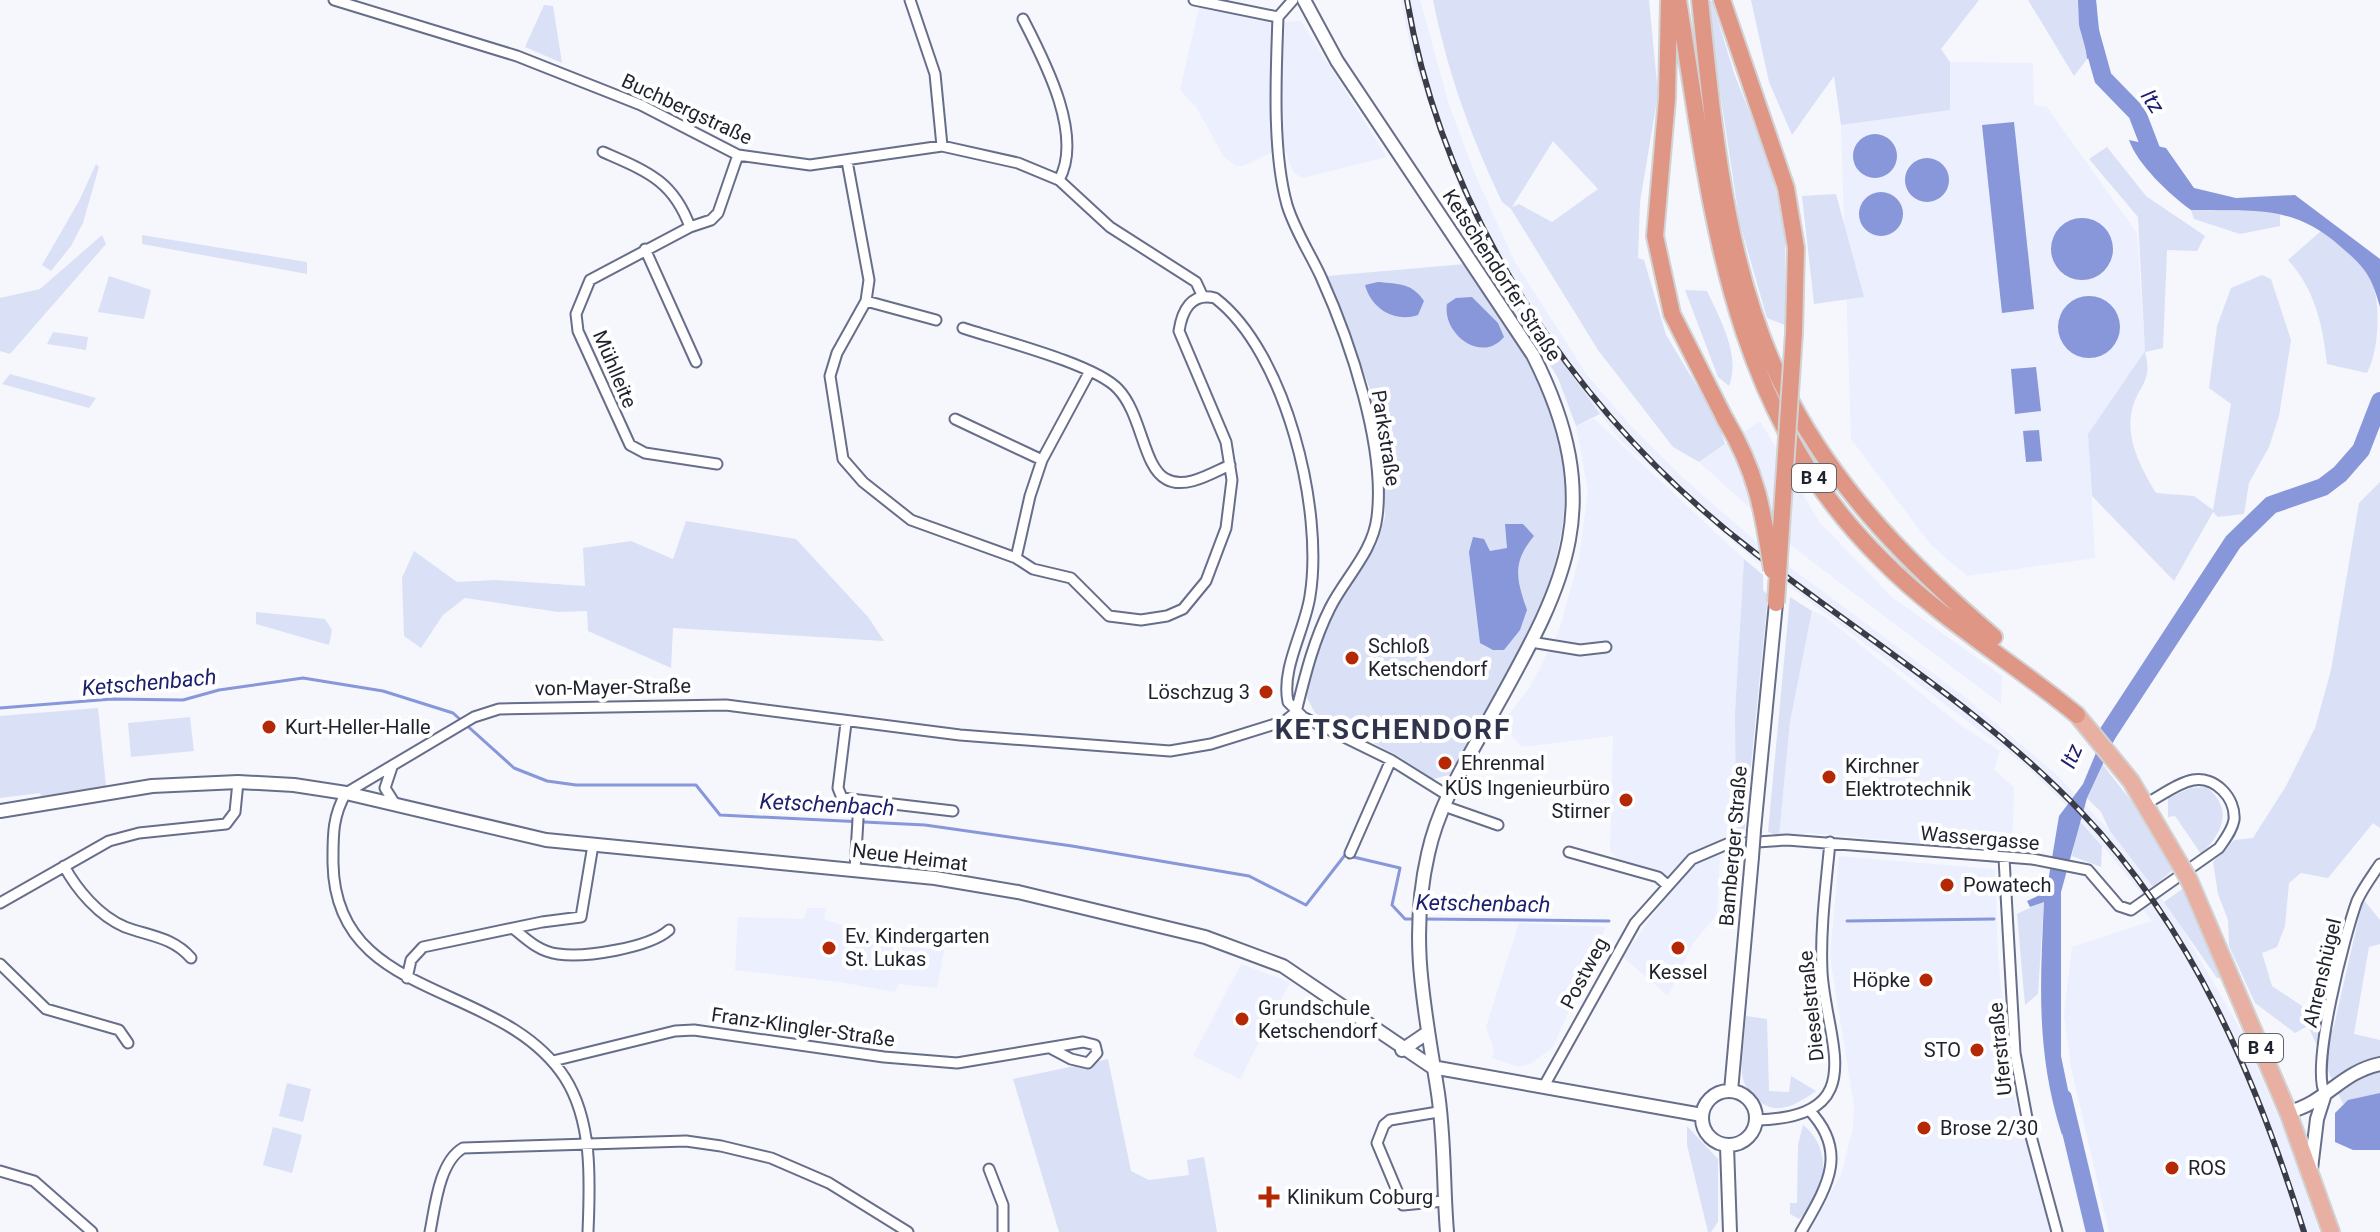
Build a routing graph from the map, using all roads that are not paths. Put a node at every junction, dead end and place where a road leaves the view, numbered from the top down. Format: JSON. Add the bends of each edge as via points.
{"nodes":[{"id":1,"x":334,"y":0,"type":"edge"},
{"id":2,"x":910,"y":0,"type":"edge"},
{"id":3,"x":1194,"y":0,"type":"edge"},
{"id":4,"x":1293,"y":0,"type":"edge"},
{"id":5,"x":1304,"y":0,"type":"edge"},
{"id":6,"x":1669,"y":0,"type":"edge"},
{"id":7,"x":1678,"y":0,"type":"edge"},
{"id":8,"x":1700,"y":0,"type":"edge"},
{"id":9,"x":1722,"y":0,"type":"edge"},
{"id":10,"x":1278,"y":17,"type":"junction"},
{"id":11,"x":1023,"y":19,"type":"dead end"},
{"id":12,"x":942,"y":146,"type":"junction"},
{"id":13,"x":603,"y":152,"type":"dead end"},
{"id":14,"x":738,"y":155,"type":"junction"},
{"id":15,"x":847,"y":161,"type":"junction"},
{"id":16,"x":1059,"y":180,"type":"junction"},
{"id":17,"x":690,"y":227,"type":"junction"},
{"id":18,"x":645,"y":249,"type":"junction"},
{"id":19,"x":1203,"y":297,"type":"junction"},
{"id":20,"x":866,"y":301,"type":"junction"},
{"id":21,"x":936,"y":320,"type":"dead end"},
{"id":22,"x":963,"y":328,"type":"dead end"},
{"id":23,"x":696,"y":362,"type":"dead end"},
{"id":24,"x":1090,"y":371,"type":"junction"},
{"id":25,"x":955,"y":419,"type":"dead end"},
{"id":26,"x":1042,"y":460,"type":"junction"},
{"id":27,"x":717,"y":464,"type":"dead end"},
{"id":28,"x":1230,"y":465,"type":"junction"},
{"id":29,"x":1016,"y":558,"type":"junction"},
{"id":30,"x":1776,"y":603,"type":"junction"},
{"id":31,"x":1531,"y":642,"type":"junction"},
{"id":32,"x":1606,"y":647,"type":"dead end"},
{"id":33,"x":1296,"y":712,"type":"junction"},
{"id":34,"x":2077,"y":715,"type":"junction"},
{"id":35,"x":846,"y":723,"type":"junction"},
{"id":36,"x":1391,"y":760,"type":"junction"},
{"id":37,"x":394,"y":766,"type":"junction"},
{"id":38,"x":238,"y":782,"type":"junction"},
{"id":39,"x":346,"y":793,"type":"junction"},
{"id":40,"x":1446,"y":800,"type":"junction"},
{"id":41,"x":2147,"y":803,"type":"junction"},
{"id":42,"x":398,"y":806,"type":"junction"},
{"id":43,"x":859,"y":807,"type":"junction"},
{"id":44,"x":0,"y":811,"type":"edge"},
{"id":45,"x":953,"y":811,"type":"dead end"},
{"id":46,"x":1498,"y":825,"type":"dead end"},
{"id":47,"x":1830,"y":842,"type":"junction"},
{"id":48,"x":593,"y":845,"type":"junction"},
{"id":49,"x":1569,"y":852,"type":"dead end"},
{"id":50,"x":1350,"y":853,"type":"dead end"},
{"id":51,"x":2004,"y":858,"type":"junction"},
{"id":52,"x":2380,"y":864,"type":"edge"},
{"id":53,"x":64,"y":866,"type":"junction"},
{"id":54,"x":855,"y":870,"type":"junction"},
{"id":55,"x":1666,"y":884,"type":"junction"},
{"id":56,"x":0,"y":903,"type":"edge"},
{"id":57,"x":514,"y":929,"type":"junction"},
{"id":58,"x":669,"y":930,"type":"dead end"},
{"id":59,"x":191,"y":958,"type":"dead end"},
{"id":60,"x":0,"y":964,"type":"edge"},
{"id":61,"x":407,"y":978,"type":"junction"},
{"id":62,"x":1427,"y":1033,"type":"junction"},
{"id":63,"x":128,"y":1043,"type":"dead end"},
{"id":64,"x":1052,"y":1049,"type":"dead end"},
{"id":65,"x":1402,"y":1050,"type":"junction"},
{"id":66,"x":553,"y":1061,"type":"junction"},
{"id":67,"x":2380,"y":1064,"type":"edge"},
{"id":68,"x":1432,"y":1067,"type":"junction"},
{"id":69,"x":1544,"y":1086,"type":"junction"},
{"id":70,"x":1731,"y":1091,"type":"junction"},
{"id":71,"x":2325,"y":1094,"type":"junction"},
{"id":72,"x":1809,"y":1110,"type":"junction"},
{"id":73,"x":1438,"y":1112,"type":"junction"},
{"id":74,"x":2288,"y":1112,"type":"junction"},
{"id":75,"x":1702,"y":1115,"type":"junction"},
{"id":76,"x":1757,"y":1120,"type":"junction"},
{"id":77,"x":587,"y":1142,"type":"junction"},
{"id":78,"x":1727,"y":1146,"type":"junction"},
{"id":79,"x":989,"y":1169,"type":"dead end"},
{"id":80,"x":0,"y":1171,"type":"edge"},
{"id":81,"x":2310,"y":1172,"type":"junction"},
{"id":82,"x":1444,"y":1201,"type":"junction"},
{"id":83,"x":906,"y":1231,"type":"edge"},
{"id":84,"x":92,"y":1232,"type":"edge"},
{"id":85,"x":430,"y":1232,"type":"edge"},
{"id":86,"x":588,"y":1232,"type":"edge"},
{"id":87,"x":1003,"y":1232,"type":"edge"},
{"id":88,"x":1447,"y":1232,"type":"edge"},
{"id":89,"x":1730,"y":1232,"type":"edge"},
{"id":90,"x":1801,"y":1232,"type":"edge"},
{"id":91,"x":2057,"y":1232,"type":"edge"},
{"id":92,"x":2331,"y":1232,"type":"edge"}],
"edges":[{"from":1,"to":14,"type":"street","name":"Buchbergstraße","via":[[517,56],[641,105]]},
{"from":2,"to":12,"type":"street","via":[[935,74]]},
{"from":3,"to":10,"type":"street"},
{"from":4,"to":10,"type":"street"},
{"from":5,"to":31,"type":"street","name":"Ketschendorfer Straße","via":[[1337,61],[1519,332],[1553,397],[1571,469],[1573,518],[1563,572]]},
{"from":6,"to":30,"type":"highway","bridge":true,"via":[[1655,236],[1672,314],[1750,465],[1764,509]]},
{"from":7,"to":34,"type":"highway","number":"B 4","via":[[1707,188],[1737,317],[1754,366],[1796,450],[1882,561]]},
{"from":8,"to":34,"type":"highway","number":"B 4","via":[[1719,153],[1743,273],[1789,399],[1832,467],[1924,577]]},
{"from":9,"to":30,"type":"highway","bridge":true,"via":[[1773,140],[1796,248]]},
{"from":10,"to":33,"type":"street","name":"Parkstraße","via":[[1284,194],[1355,365],[1370,428],[1378,515],[1365,552],[1320,630]]},
{"from":11,"to":16,"type":"street","via":[[1057,95],[1066,154]]},
{"from":12,"to":15,"type":"street","name":"Buchbergstraße"},
{"from":12,"to":16,"type":"street","name":"Buchbergstraße","via":[[1018,163]]},
{"from":13,"to":17,"type":"street","via":[[657,178],[682,205]]},
{"from":14,"to":15,"type":"street","name":"Buchbergstraße","via":[[810,165]]},
{"from":14,"to":17,"type":"street","name":"Mühlleite","via":[[718,213]]},
{"from":15,"to":20,"type":"street","via":[[869,280]]},
{"from":16,"to":19,"type":"street","name":"Buchbergstraße","via":[[1110,227],[1196,282]]},
{"from":17,"to":18,"type":"street","name":"Mühlleite"},
{"from":18,"to":23,"type":"street"},
{"from":18,"to":27,"type":"street","name":"Mühlleite","via":[[590,280],[576,314],[578,331],[630,445],[645,453]]},
{"from":19,"to":28,"type":"street","via":[[1191,302],[1182,315],[1181,341],[1217,417]]},
{"from":19,"to":33,"type":"street","name":"Buchbergstraße","via":[[1227,307],[1257,349],[1282,396],[1301,459],[1312,573],[1287,682],[1288,702]]},
{"from":20,"to":21,"type":"street"},
{"from":20,"to":29,"type":"street","via":[[830,376],[843,459],[911,520]]},
{"from":22,"to":24,"type":"street"},
{"from":24,"to":26,"type":"street"},
{"from":24,"to":28,"type":"street","via":[[1115,385],[1129,401],[1149,461],[1163,478],[1180,483]]},
{"from":25,"to":26,"type":"street"},
{"from":26,"to":29,"type":"street"},
{"from":28,"to":29,"type":"street","via":[[1232,500],[1218,550],[1196,597],[1177,613],[1141,620],[1109,616],[1077,581],[1033,569]]},
{"from":30,"to":70,"type":"street","name":"Bamberger Straße","bridge":true},
{"from":31,"to":32,"type":"street","via":[[1580,650]]},
{"from":31,"to":40,"type":"street","name":"Ketschendorfer Straße"},
{"from":33,"to":35,"type":"street","name":"von-Mayer-Straße","via":[[1285,721],[1211,744],[1170,751]]},
{"from":33,"to":36,"type":"street"},
{"from":34,"to":41,"type":"main road","number":"B 4"},
{"from":35,"to":37,"type":"street","name":"von-Mayer-Straße","via":[[726,705],[529,706],[474,717]]},
{"from":35,"to":43,"type":"street","via":[[839,794]]},
{"from":36,"to":40,"type":"street"},
{"from":36,"to":50,"type":"street"},
{"from":37,"to":39,"type":"street","name":"von-Mayer-Straße"},
{"from":37,"to":42,"type":"street","via":[[385,788]]},
{"from":38,"to":39,"type":"street","name":"Neue Heimat"},
{"from":38,"to":44,"type":"street","name":"Neue Heimat","via":[[152,786]]},
{"from":38,"to":53,"type":"street","via":[[235,812],[226,824],[139,833],[109,841]]},
{"from":39,"to":42,"type":"street","name":"Neue Heimat"},
{"from":39,"to":61,"type":"street","via":[[333,828],[337,896],[365,947]]},
{"from":40,"to":46,"type":"street"},
{"from":40,"to":62,"type":"street","name":"Ketschendorfer Straße","via":[[1428,853],[1418,919],[1417,966]]},
{"from":41,"to":51,"type":"street","name":"Wassergasse","via":[[2192,780],[2205,780],[2228,797],[2234,818],[2219,848],[2131,910],[2119,906],[2096,875],[2079,867]]},
{"from":41,"to":74,"type":"main road","number":"B 4","via":[[2185,873]]},
{"from":42,"to":48,"type":"street","name":"Neue Heimat","via":[[519,835]]},
{"from":43,"to":45,"type":"street"},
{"from":43,"to":54,"type":"street"},
{"from":47,"to":51,"type":"street","name":"Wassergasse"},
{"from":47,"to":55,"type":"street","name":"Wassergasse","via":[[1727,844],[1692,859]]},
{"from":47,"to":72,"type":"street","name":"Dieselstraße","via":[[1822,968],[1836,1065],[1826,1093]]},
{"from":48,"to":54,"type":"street","name":"Neue Heimat"},
{"from":48,"to":57,"type":"street","via":[[581,917]]},
{"from":49,"to":55,"type":"street","via":[[1658,877]]},
{"from":51,"to":91,"type":"street","name":"Uferstraße","via":[[2015,1053]]},
{"from":52,"to":71,"type":"street","name":"Ahrenshügel","via":[[2350,923],[2323,1050],[2319,1081]]},
{"from":53,"to":56,"type":"street"},
{"from":53,"to":59,"type":"street","via":[[110,920],[170,940]]},
{"from":54,"to":65,"type":"street","name":"Neue Heimat","via":[[1018,892],[1227,944],[1308,981]]},
{"from":55,"to":69,"type":"street","name":"Postweg","via":[[1635,923]]},
{"from":57,"to":58,"type":"street","via":[[542,950],[572,955],[650,941]]},
{"from":57,"to":61,"type":"street","via":[[423,947],[411,960]]},
{"from":60,"to":63,"type":"street","via":[[46,1009],[119,1030]]},
{"from":61,"to":66,"type":"street","via":[[506,1022]]},
{"from":62,"to":65,"type":"street"},
{"from":62,"to":68,"type":"street","name":"Ketschendorfer Straße"},
{"from":64,"to":66,"type":"street","name":"Franz-Klingler-Straße","via":[[957,1063],[694,1030]]},
{"from":65,"to":68,"type":"street","name":"Neue Heimat"},
{"from":66,"to":77,"type":"street","via":[[567,1081]]},
{"from":67,"to":71,"type":"street","via":[[2349,1074]]},
{"from":68,"to":69,"type":"street"},
{"from":68,"to":73,"type":"street","name":"Ketschendorfer Straße"},
{"from":69,"to":75,"type":"street"},
{"from":70,"to":75,"type":"street","via":[[1711,1098]]},
{"from":70,"to":76,"type":"street","via":[[1750,1100]]},
{"from":71,"to":74,"type":"street","via":[[2312,1105]]},
{"from":71,"to":81,"type":"street"},
{"from":72,"to":76,"type":"street"},
{"from":72,"to":90,"type":"street","via":[[1826,1132],[1833,1161],[1822,1196]]},
{"from":73,"to":82,"type":"street","name":"Ketschendorfer Straße"},
{"from":73,"to":82,"type":"street","via":[[1390,1120],[1377,1143],[1403,1205]]},
{"from":74,"to":81,"type":"main road","number":"B 4"},
{"from":75,"to":78,"type":"street","via":[[1708,1136]]},
{"from":76,"to":78,"type":"street","via":[[1747,1139]]},
{"from":77,"to":83,"type":"street","via":[[686,1141],[755,1154],[836,1186]]},
{"from":77,"to":85,"type":"street","via":[[458,1151],[444,1174]]},
{"from":77,"to":86,"type":"street"},
{"from":78,"to":89,"type":"street"},
{"from":79,"to":87,"type":"street","via":[[1003,1205]]},
{"from":80,"to":84,"type":"street","via":[[34,1181]]},
{"from":81,"to":92,"type":"main road","number":"B 4"},
{"from":82,"to":88,"type":"street","name":"Ketschendorfer Straße"}]}
